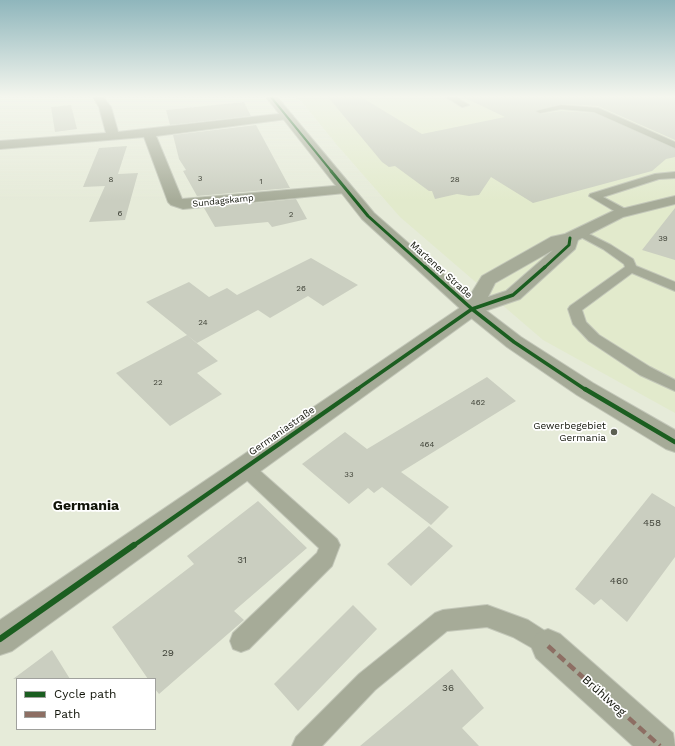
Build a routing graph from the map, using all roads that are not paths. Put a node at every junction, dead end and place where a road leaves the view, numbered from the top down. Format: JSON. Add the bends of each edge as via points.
{"nodes":[{"id":1,"x":112,"y":132,"type":"edge"},
{"id":2,"x":159,"y":132,"type":"edge"},
{"id":3,"x":300,"y":132,"type":"edge"},
{"id":4,"x":648,"y":132,"type":"edge"},
{"id":5,"x":149,"y":133,"type":"junction"},
{"id":6,"x":113,"y":136,"type":"junction"},
{"id":7,"x":0,"y":145,"type":"edge"},
{"id":8,"x":675,"y":145,"type":"edge"},
{"id":9,"x":675,"y":174,"type":"edge"},
{"id":10,"x":345,"y":189,"type":"junction"},
{"id":11,"x":675,"y":200,"type":"edge"},
{"id":12,"x":625,"y":212,"type":"junction"},
{"id":13,"x":576,"y":235,"type":"junction"},
{"id":14,"x":631,"y":268,"type":"junction"},
{"id":15,"x":675,"y":287,"type":"edge"},
{"id":16,"x":472,"y":309,"type":"junction"},
{"id":17,"x":675,"y":386,"type":"edge"},
{"id":18,"x":675,"y":442,"type":"edge"},
{"id":19,"x":244,"y":467,"type":"junction"},
{"id":20,"x":0,"y":639,"type":"edge"},
{"id":21,"x":241,"y":641,"type":"dead end"},
{"id":22,"x":548,"y":646,"type":"joint"},
{"id":23,"x":305,"y":746,"type":"edge"},
{"id":24,"x":660,"y":746,"type":"edge"}],
"edges":[{"from":1,"to":6,"type":"street"},
{"from":2,"to":5,"type":"street"},
{"from":3,"to":10,"type":"street","name":"Martener Straße"},
{"from":4,"to":8,"type":"lane"},
{"from":5,"to":6,"type":"street"},
{"from":5,"to":10,"type":"street","name":"Sundagskamp","via":[[176,202],[183,204]]},
{"from":6,"to":7,"type":"street"},
{"from":9,"to":12,"type":"lane","via":[[658,176],[594,196]]},
{"from":10,"to":16,"type":"street","name":"Martener Straße","via":[[368,216]]},
{"from":11,"to":12,"type":"street","name":"Germaniastraße"},
{"from":12,"to":13,"type":"street","name":"Germaniastraße"},
{"from":13,"to":14,"type":"lane","via":[[607,246],[629,262]]},
{"from":13,"to":16,"type":"street","name":"Germaniastraße","via":[[569,245],[513,295]]},
{"from":13,"to":16,"type":"street","name":"Germaniastraße","via":[[557,241],[488,280]]},
{"from":14,"to":15,"type":"lane"},
{"from":14,"to":17,"type":"lane","via":[[575,309],[580,324],[594,338],[645,371]]},
{"from":16,"to":18,"type":"street","name":"Martener Straße","via":[[514,342],[585,389]]},
{"from":16,"to":19,"type":"street","name":"Germaniastraße"},
{"from":19,"to":20,"type":"street","name":"Germaniastraße"},
{"from":19,"to":21,"type":"lane","via":[[330,545],[325,559]]},
{"from":22,"to":23,"type":"lane","via":[[520,628],[487,616],[443,620],[366,682]]},
{"from":22,"to":24,"type":"street","name":"Brühlweg"}]}
